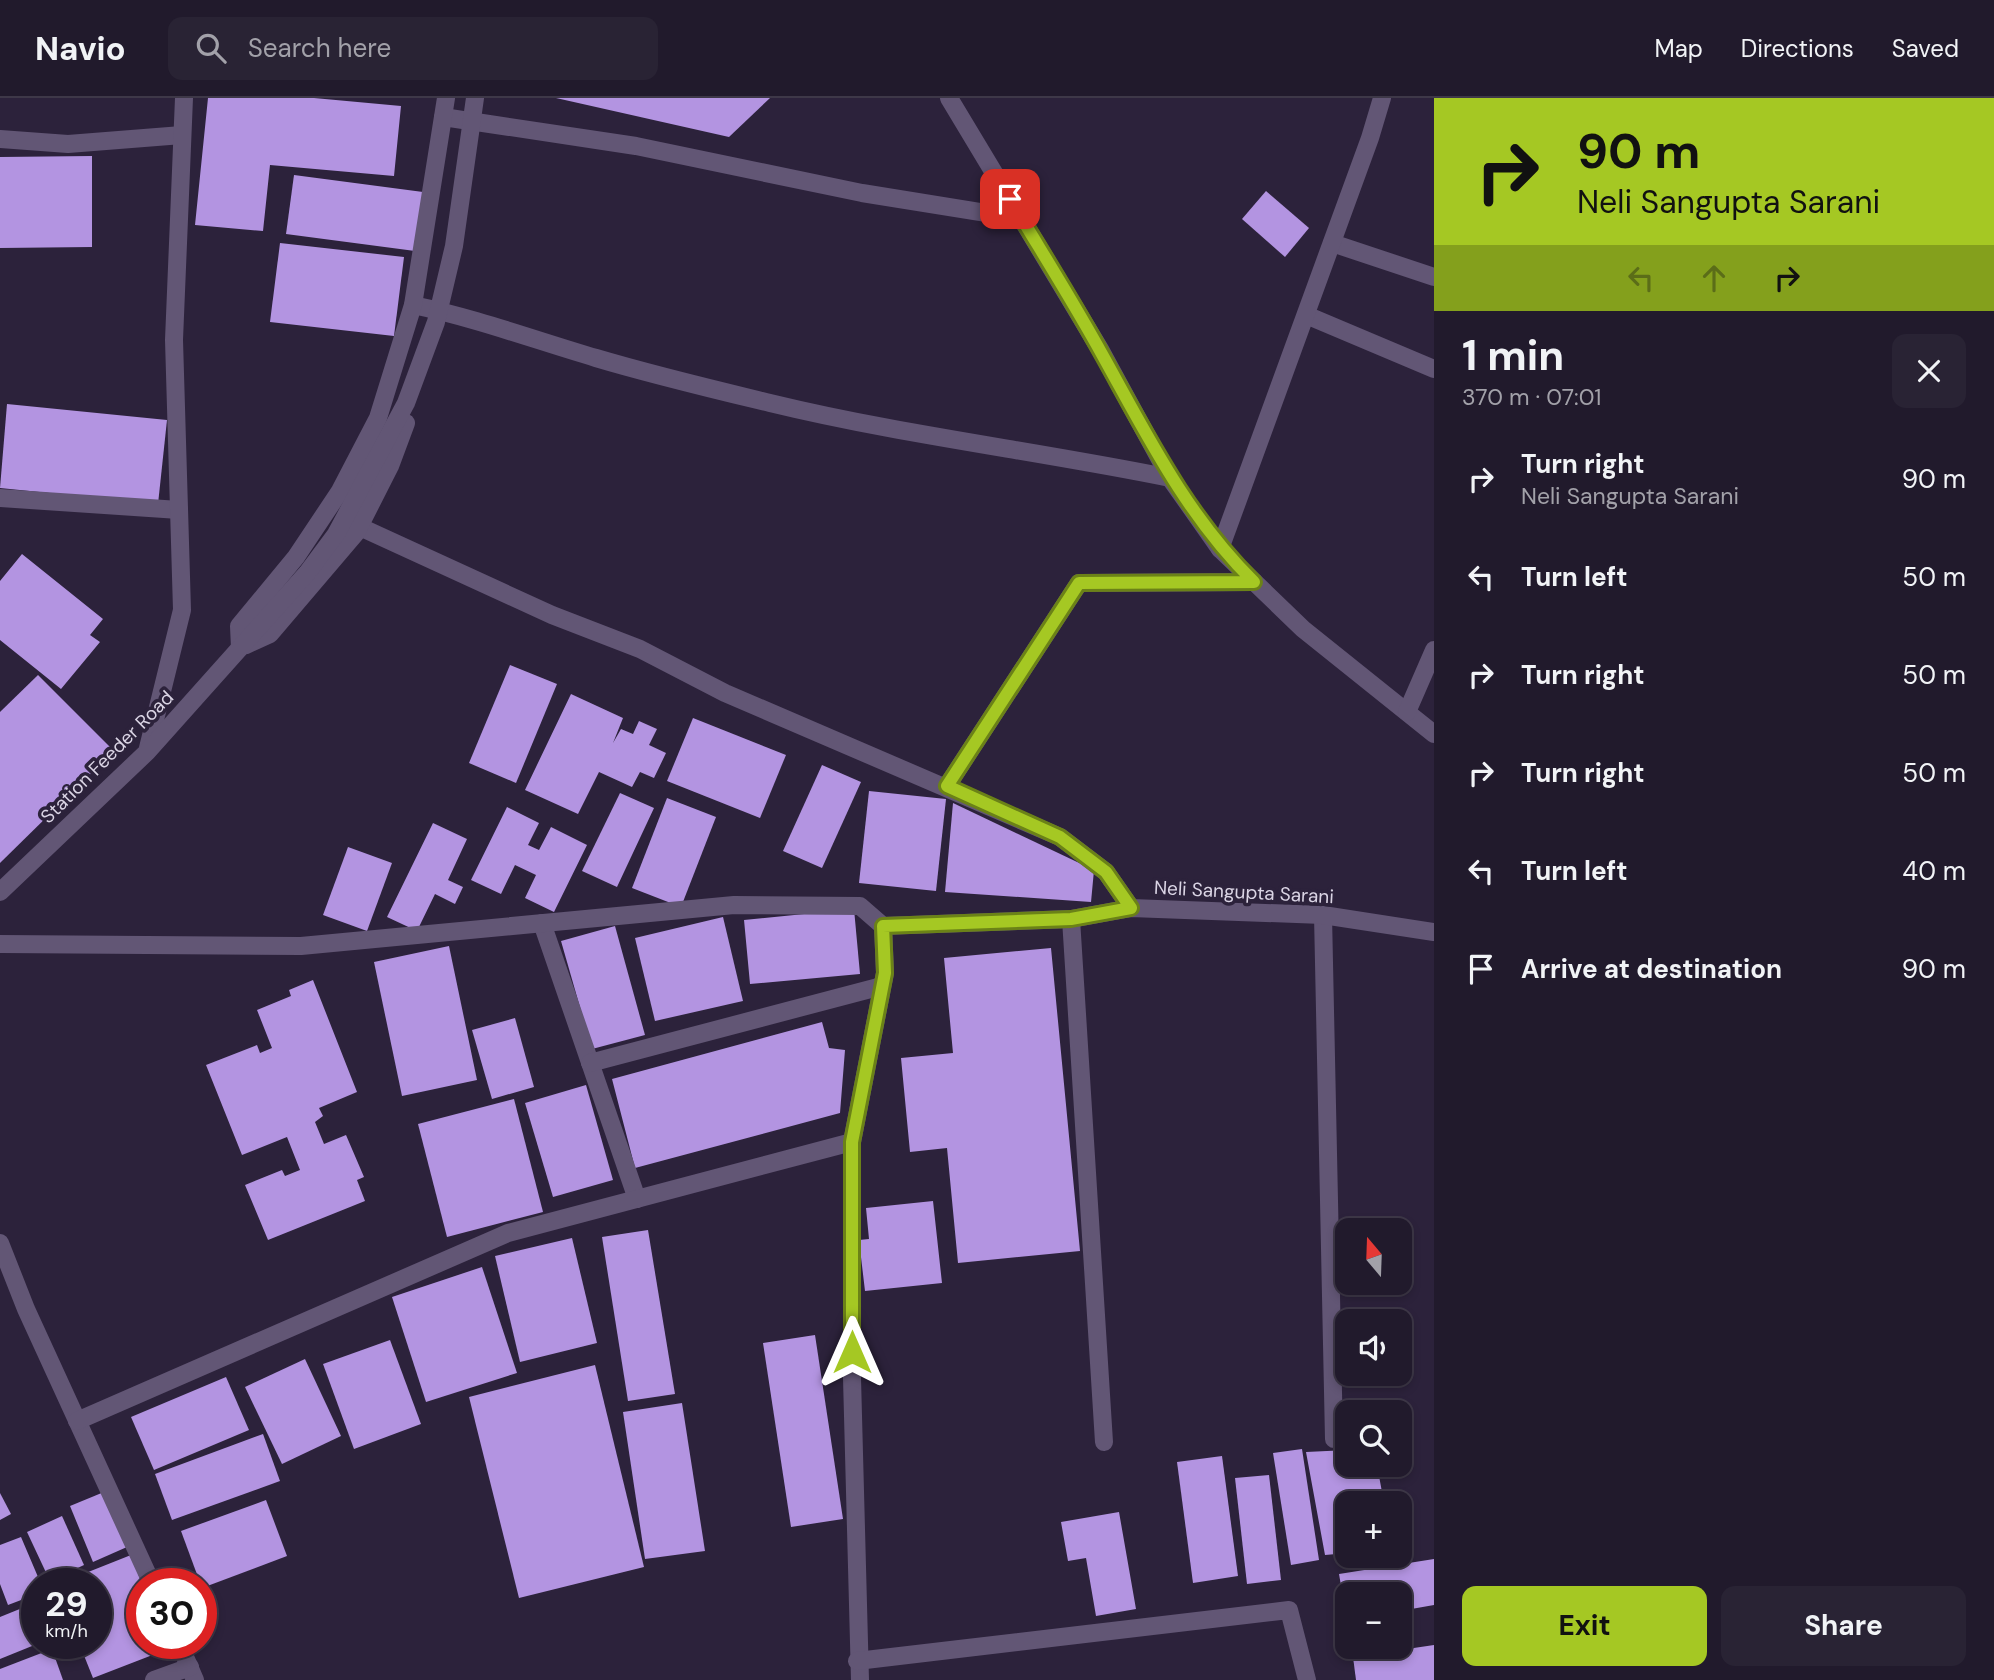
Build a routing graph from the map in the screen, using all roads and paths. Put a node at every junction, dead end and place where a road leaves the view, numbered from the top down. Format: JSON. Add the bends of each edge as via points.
{"nodes":[{"id":1,"x":184,"y":98,"type":"edge"},
{"id":2,"x":446,"y":98,"type":"edge"},
{"id":3,"x":475,"y":98,"type":"edge"},
{"id":4,"x":483,"y":98,"type":"edge"},
{"id":5,"x":949,"y":98,"type":"edge"},
{"id":6,"x":1382,"y":98,"type":"edge"},
{"id":7,"x":443,"y":117,"type":"junction"},
{"id":8,"x":479,"y":121,"type":"junction"},
{"id":9,"x":182,"y":135,"type":"junction"},
{"id":10,"x":0,"y":139,"type":"edge"},
{"id":11,"x":1023,"y":219,"type":"junction"},
{"id":12,"x":1332,"y":243,"type":"junction"},
{"id":13,"x":1434,"y":277,"type":"edge"},
{"id":14,"x":413,"y":305,"type":"junction"},
{"id":15,"x":446,"y":312,"type":"junction"},
{"id":16,"x":1306,"y":315,"type":"junction"},
{"id":17,"x":1434,"y":369,"type":"edge"},
{"id":18,"x":1170,"y":478,"type":"junction"},
{"id":19,"x":0,"y":498,"type":"edge"},
{"id":20,"x":179,"y":510,"type":"junction"},
{"id":21,"x":360,"y":527,"type":"junction"},
{"id":22,"x":1220,"y":549,"type":"junction"},
{"id":23,"x":1254,"y":582,"type":"junction"},
{"id":24,"x":240,"y":648,"type":"junction"},
{"id":25,"x":1434,"y":650,"type":"edge"},
{"id":26,"x":1407,"y":712,"type":"junction"},
{"id":27,"x":1434,"y":734,"type":"edge"},
{"id":28,"x":147,"y":752,"type":"junction"},
{"id":29,"x":947,"y":786,"type":"junction"},
{"id":30,"x":0,"y":891,"type":"edge"},
{"id":31,"x":1131,"y":908,"type":"junction"},
{"id":32,"x":1323,"y":915,"type":"junction"},
{"id":33,"x":1071,"y":919,"type":"junction"},
{"id":34,"x":542,"y":923,"type":"junction"},
{"id":35,"x":883,"y":926,"type":"junction"},
{"id":36,"x":1434,"y":932,"type":"edge"},
{"id":37,"x":0,"y":944,"type":"edge"},
{"id":38,"x":882,"y":986,"type":"junction"},
{"id":39,"x":590,"y":1063,"type":"junction"},
{"id":40,"x":852,"y":1142,"type":"junction"},
{"id":41,"x":637,"y":1199,"type":"junction"},
{"id":42,"x":0,"y":1243,"type":"edge"},
{"id":43,"x":77,"y":1421,"type":"junction"},
{"id":44,"x":1334,"y":1439,"type":"dead end"},
{"id":45,"x":1104,"y":1442,"type":"dead end"},
{"id":46,"x":145,"y":1568,"type":"edge"},
{"id":47,"x":857,"y":1661,"type":"junction"},
{"id":48,"x":193,"y":1674,"type":"edge"},
{"id":49,"x":154,"y":1680,"type":"edge"},
{"id":50,"x":860,"y":1680,"type":"edge"},
{"id":51,"x":1307,"y":1680,"type":"edge"}],
"edges":[{"from":1,"to":9,"type":"street"},
{"from":2,"to":7,"type":"street"},
{"from":3,"to":24,"type":"street","name":"Station Feeder Road","via":[[454,246],[436,322],[406,403],[336,534]]},
{"from":4,"to":8,"type":"street"},
{"from":5,"to":11,"type":"street"},
{"from":6,"to":12,"type":"street"},
{"from":7,"to":8,"type":"street"},
{"from":7,"to":14,"type":"street"},
{"from":8,"to":11,"type":"street"},
{"from":8,"to":15,"type":"street"},
{"from":9,"to":10,"type":"street","via":[[68,144]]},
{"from":9,"to":20,"type":"street","via":[[174,340]]},
{"from":11,"to":18,"type":"street"},
{"from":12,"to":13,"type":"street"},
{"from":12,"to":16,"type":"street"},
{"from":14,"to":15,"type":"street"},
{"from":14,"to":24,"type":"street","via":[[378,418],[340,491],[296,556],[239,626]]},
{"from":15,"to":18,"type":"street","via":[[599,359],[770,403],[935,439],[1043,452]]},
{"from":15,"to":21,"type":"street","via":[[390,466]]},
{"from":16,"to":17,"type":"street"},
{"from":16,"to":22,"type":"street"},
{"from":18,"to":22,"type":"street"},
{"from":19,"to":20,"type":"street"},
{"from":20,"to":28,"type":"street","via":[[182,610]]},
{"from":21,"to":24,"type":"street","via":[[270,634]]},
{"from":21,"to":29,"type":"street","via":[[552,615],[640,649],[725,693]]},
{"from":22,"to":23,"type":"street"},
{"from":23,"to":26,"type":"street","via":[[1303,629]]},
{"from":23,"to":29,"type":"street","via":[[1079,583]]},
{"from":24,"to":28,"type":"street","name":"Station Feeder Road"},
{"from":25,"to":26,"type":"street"},
{"from":26,"to":27,"type":"street"},
{"from":28,"to":30,"type":"street","name":"Station Feeder Road"},
{"from":29,"to":31,"type":"street","via":[[1060,837],[1106,872]]},
{"from":31,"to":32,"type":"street","name":"Neli Sangupta Sarani"},
{"from":31,"to":33,"type":"street","name":"Neli Sangupta Sarani"},
{"from":32,"to":36,"type":"street","name":"Neli Sangupta Sarani"},
{"from":32,"to":44,"type":"street"},
{"from":33,"to":35,"type":"street","name":"Neli Sangupta Sarani"},
{"from":33,"to":45,"type":"street"},
{"from":34,"to":35,"type":"street","via":[[734,905],[860,906]]},
{"from":34,"to":37,"type":"street","via":[[301,946]]},
{"from":34,"to":39,"type":"street"},
{"from":35,"to":38,"type":"street"},
{"from":38,"to":39,"type":"street"},
{"from":38,"to":40,"type":"street"},
{"from":39,"to":41,"type":"street"},
{"from":40,"to":41,"type":"street"},
{"from":40,"to":47,"type":"street"},
{"from":41,"to":43,"type":"street","via":[[508,1233]]},
{"from":42,"to":43,"type":"street"},
{"from":43,"to":46,"type":"street"},
{"from":47,"to":50,"type":"street"},
{"from":47,"to":51,"type":"street","via":[[1289,1610]]},
{"from":48,"to":49,"type":"street"}]}
